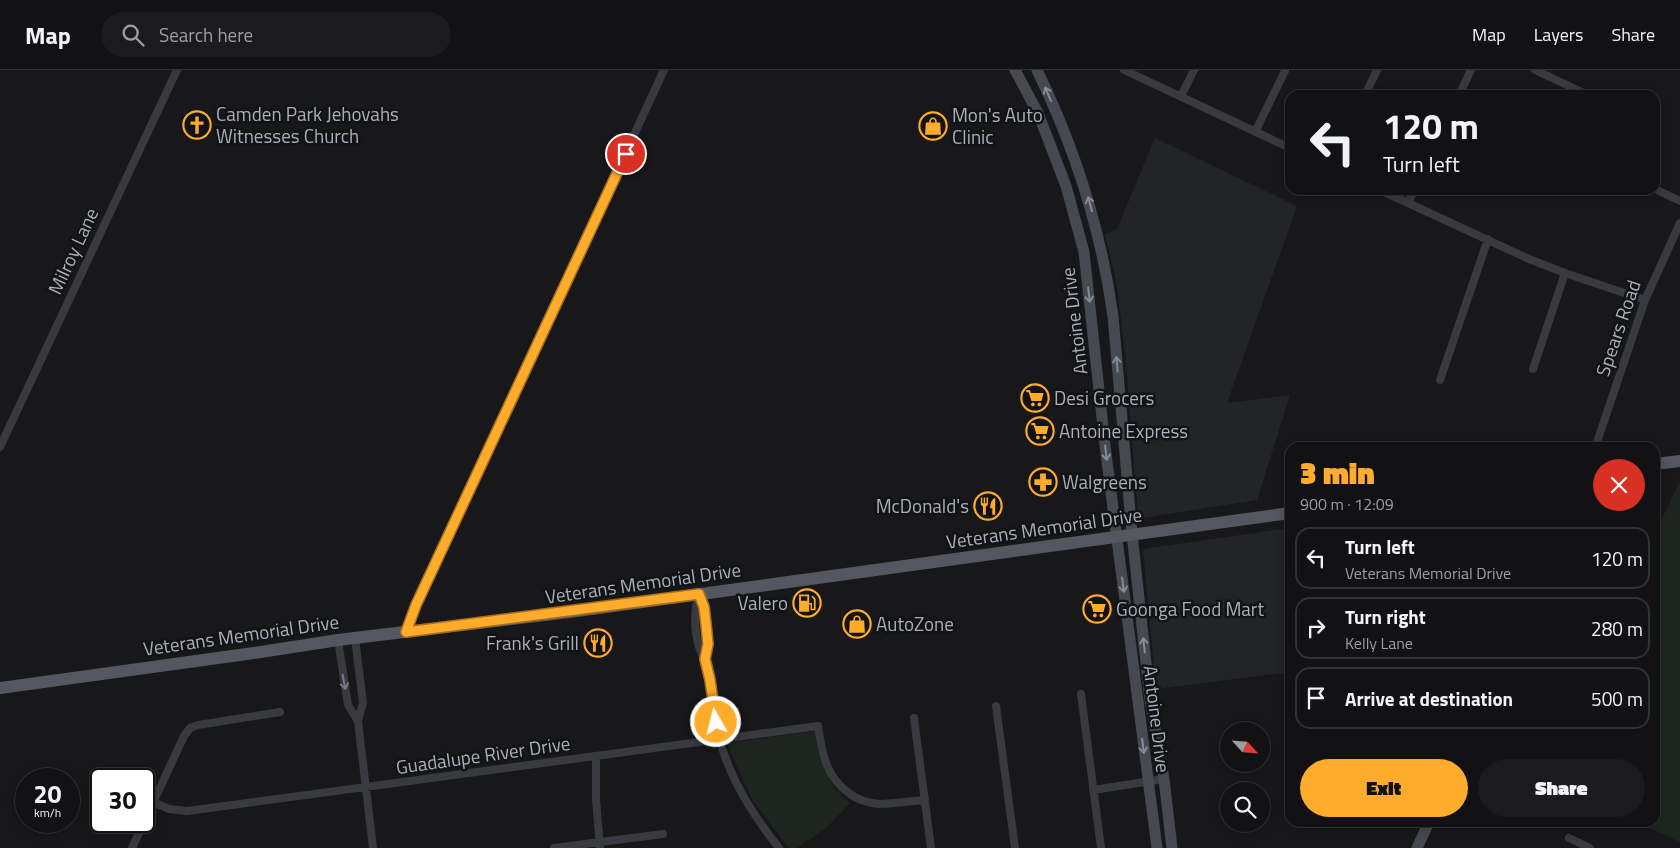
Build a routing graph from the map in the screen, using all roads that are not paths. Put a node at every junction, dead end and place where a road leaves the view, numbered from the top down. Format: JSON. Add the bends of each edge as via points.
{"nodes":[{"id":1,"x":177,"y":70,"type":"edge"},
{"id":2,"x":664,"y":70,"type":"edge"},
{"id":3,"x":1016,"y":70,"type":"edge"},
{"id":4,"x":1037,"y":70,"type":"edge"},
{"id":5,"x":1124,"y":70,"type":"edge"},
{"id":6,"x":1194,"y":70,"type":"edge"},
{"id":7,"x":1378,"y":70,"type":"edge"},
{"id":8,"x":1471,"y":70,"type":"edge"},
{"id":9,"x":1535,"y":70,"type":"edge"},
{"id":10,"x":1285,"y":71,"type":"edge"},
{"id":11,"x":1368,"y":90,"type":"edge"},
{"id":12,"x":1461,"y":90,"type":"edge"},
{"id":13,"x":1577,"y":90,"type":"edge"},
{"id":14,"x":1181,"y":96,"type":"junction"},
{"id":15,"x":1256,"y":132,"type":"junction"},
{"id":16,"x":1285,"y":146,"type":"edge"},
{"id":17,"x":1660,"y":191,"type":"edge"},
{"id":18,"x":1391,"y":195,"type":"edge"},
{"id":19,"x":1412,"y":195,"type":"edge"},
{"id":20,"x":1680,"y":201,"type":"edge"},
{"id":21,"x":1408,"y":203,"type":"junction"},
{"id":22,"x":1680,"y":223,"type":"edge"},
{"id":23,"x":1488,"y":239,"type":"junction"},
{"id":24,"x":1565,"y":273,"type":"junction"},
{"id":25,"x":1645,"y":300,"type":"junction"},
{"id":26,"x":1533,"y":369,"type":"dead end"},
{"id":27,"x":1440,"y":380,"type":"dead end"},
{"id":28,"x":1597,"y":442,"type":"edge"},
{"id":29,"x":0,"y":447,"type":"edge"},
{"id":30,"x":1680,"y":461,"type":"edge"},
{"id":31,"x":1660,"y":463,"type":"edge"},
{"id":32,"x":1285,"y":514,"type":"edge"},
{"id":33,"x":1132,"y":534,"type":"junction"},
{"id":34,"x":1117,"y":536,"type":"junction"},
{"id":35,"x":699,"y":594,"type":"junction"},
{"id":36,"x":406,"y":632,"type":"junction"},
{"id":37,"x":355,"y":638,"type":"junction"},
{"id":38,"x":338,"y":640,"type":"junction"},
{"id":39,"x":1148,"y":682,"type":"junction"},
{"id":40,"x":1135,"y":684,"type":"junction"},
{"id":41,"x":0,"y":688,"type":"edge"},
{"id":42,"x":1081,"y":694,"type":"dead end"},
{"id":43,"x":996,"y":706,"type":"dead end"},
{"id":44,"x":280,"y":712,"type":"dead end"},
{"id":45,"x":914,"y":718,"type":"dead end"},
{"id":46,"x":358,"y":722,"type":"junction"},
{"id":47,"x":720,"y":740,"type":"junction"},
{"id":48,"x":596,"y":756,"type":"junction"},
{"id":49,"x":1164,"y":779,"type":"junction"},
{"id":50,"x":1148,"y":782,"type":"junction"},
{"id":51,"x":365,"y":787,"type":"junction"},
{"id":52,"x":1093,"y":790,"type":"junction"},
{"id":53,"x":155,"y":798,"type":"edge"},
{"id":54,"x":925,"y":800,"type":"junction"},
{"id":55,"x":155,"y":803,"type":"edge"},
{"id":56,"x":1426,"y":827,"type":"edge"},
{"id":57,"x":139,"y":833,"type":"edge"},
{"id":58,"x":664,"y":834,"type":"dead end"},
{"id":59,"x":1569,"y":838,"type":"dead end"},
{"id":60,"x":599,"y":845,"type":"edge"},
{"id":61,"x":132,"y":848,"type":"edge"},
{"id":62,"x":373,"y":848,"type":"edge"},
{"id":63,"x":554,"y":848,"type":"edge"},
{"id":64,"x":779,"y":848,"type":"edge"},
{"id":65,"x":931,"y":848,"type":"edge"},
{"id":66,"x":1015,"y":848,"type":"edge"},
{"id":67,"x":1101,"y":848,"type":"edge"},
{"id":68,"x":1157,"y":848,"type":"edge"},
{"id":69,"x":1172,"y":848,"type":"edge"},
{"id":70,"x":1417,"y":848,"type":"edge"},
{"id":71,"x":1590,"y":848,"type":"edge"}],
"edges":[{"from":1,"to":29,"type":"street","name":"Milroy Lane"},
{"from":2,"to":36,"type":"street"},
{"from":3,"to":34,"type":"main road","name":"Antoine Drive","one_way":true,"via":[[1038,113],[1066,186],[1084,252]]},
{"from":33,"to":4,"type":"main road","name":"Antoine Drive","one_way":true,"via":[[1108,284],[1075,157]]},
{"from":5,"to":14,"type":"street"},
{"from":6,"to":14,"type":"street"},
{"from":7,"to":11,"type":"street"},
{"from":8,"to":12,"type":"street"},
{"from":9,"to":13,"type":"street"},
{"from":10,"to":15,"type":"street"},
{"from":14,"to":15,"type":"street"},
{"from":15,"to":16,"type":"street"},
{"from":17,"to":20,"type":"street"},
{"from":18,"to":21,"type":"street"},
{"from":19,"to":21,"type":"street"},
{"from":21,"to":23,"type":"street"},
{"from":22,"to":25,"type":"street","name":"Spears Road"},
{"from":23,"to":24,"type":"street"},
{"from":23,"to":27,"type":"street"},
{"from":24,"to":25,"type":"street"},
{"from":24,"to":26,"type":"street"},
{"from":25,"to":28,"type":"street","name":"Spears Road"},
{"from":30,"to":31,"type":"main road"},
{"from":32,"to":33,"type":"main road","name":"Veterans Memorial Drive"},
{"from":33,"to":34,"type":"main road","name":"Veterans Memorial Drive"},
{"from":39,"to":33,"type":"main road","name":"Antoine Drive","one_way":true},
{"from":34,"to":35,"type":"main road","name":"Veterans Memorial Drive"},
{"from":34,"to":40,"type":"main road","name":"Antoine Drive","one_way":true},
{"from":35,"to":36,"type":"main road","name":"Veterans Memorial Drive"},
{"from":35,"to":47,"type":"street","via":[[704,607],[708,644],[705,659]]},
{"from":36,"to":37,"type":"main road","name":"Veterans Memorial Drive"},
{"from":37,"to":38,"type":"main road","name":"Veterans Memorial Drive"},
{"from":37,"to":46,"type":"street","via":[[363,703]]},
{"from":38,"to":41,"type":"main road","name":"Veterans Memorial Drive"},
{"from":38,"to":46,"type":"street","one_way":true,"via":[[348,705]]},
{"from":39,"to":40,"type":"main road"},
{"from":39,"to":49,"type":"main road","name":"Antoine Drive"},
{"from":40,"to":50,"type":"main road","name":"Antoine Drive","one_way":true},
{"from":42,"to":52,"type":"street"},
{"from":43,"to":66,"type":"street"},
{"from":44,"to":53,"type":"street","via":[[190,728]]},
{"from":45,"to":54,"type":"street"},
{"from":46,"to":51,"type":"street"},
{"from":47,"to":48,"type":"street","name":"Guadalupe River Drive"},
{"from":47,"to":54,"type":"street","name":"Guadalupe River Drive","via":[[818,726],[824,760],[830,773],[854,796],[879,804]]},
{"from":47,"to":64,"type":"street","via":[[746,802]]},
{"from":48,"to":51,"type":"street","name":"Guadalupe River Drive"},
{"from":48,"to":60,"type":"street"},
{"from":49,"to":50,"type":"street"},
{"from":49,"to":69,"type":"main road","name":"Antoine Drive"},
{"from":50,"to":52,"type":"street"},
{"from":50,"to":68,"type":"main road","name":"Antoine Drive"},
{"from":51,"to":55,"type":"street","name":"Guadalupe River Drive","via":[[180,812]]},
{"from":51,"to":62,"type":"street"},
{"from":52,"to":67,"type":"street"},
{"from":54,"to":65,"type":"street"},
{"from":56,"to":70,"type":"main road"},
{"from":57,"to":61,"type":"street"},
{"from":58,"to":60,"type":"street"},
{"from":59,"to":71,"type":"street"},
{"from":60,"to":63,"type":"street"}]}
